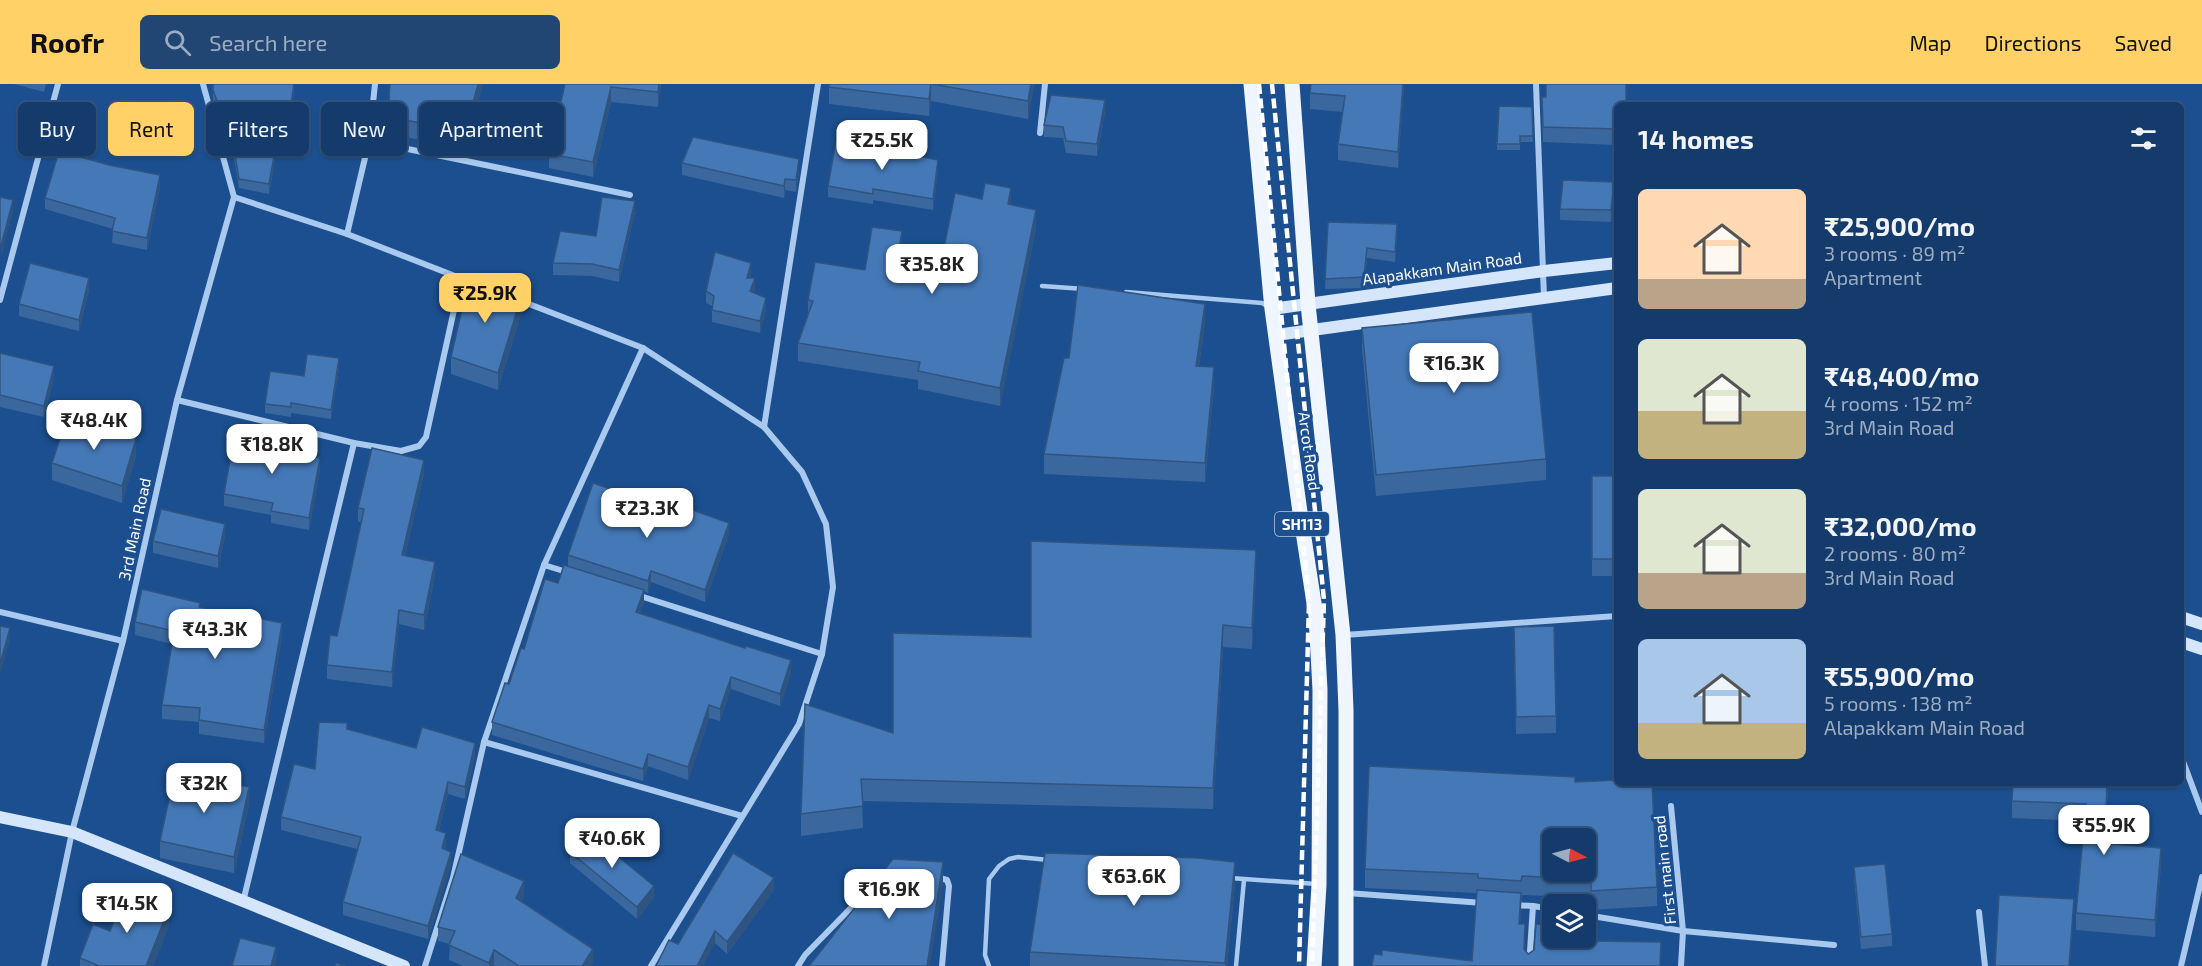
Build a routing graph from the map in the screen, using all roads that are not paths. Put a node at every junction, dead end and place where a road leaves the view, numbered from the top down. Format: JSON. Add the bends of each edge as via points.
{"nodes":[{"id":1,"x":58,"y":84,"type":"edge"},
{"id":2,"x":203,"y":84,"type":"edge"},
{"id":3,"x":375,"y":84,"type":"edge"},
{"id":4,"x":818,"y":84,"type":"edge"},
{"id":5,"x":1045,"y":84,"type":"edge"},
{"id":6,"x":1251,"y":84,"type":"edge"},
{"id":7,"x":1292,"y":84,"type":"edge"},
{"id":8,"x":1536,"y":84,"type":"edge"},
{"id":9,"x":373,"y":102,"type":"edge"},
{"id":10,"x":1040,"y":134,"type":"dead end"},
{"id":11,"x":407,"y":149,"type":"edge"},
{"id":12,"x":365,"y":156,"type":"edge"},
{"id":13,"x":630,"y":195,"type":"dead end"},
{"id":14,"x":234,"y":196,"type":"junction"},
{"id":15,"x":347,"y":234,"type":"junction"},
{"id":16,"x":1614,"y":263,"type":"edge"},
{"id":17,"x":1544,"y":271,"type":"junction"},
{"id":18,"x":461,"y":278,"type":"junction"},
{"id":19,"x":482,"y":286,"type":"edge"},
{"id":20,"x":1042,"y":286,"type":"dead end"},
{"id":21,"x":1614,"y":288,"type":"edge"},
{"id":22,"x":1089,"y":289,"type":"edge"},
{"id":23,"x":1123,"y":292,"type":"edge"},
{"id":24,"x":504,"y":294,"type":"edge"},
{"id":25,"x":1544,"y":298,"type":"junction"},
{"id":26,"x":0,"y":300,"type":"edge"},
{"id":27,"x":1308,"y":303,"type":"junction"},
{"id":28,"x":1272,"y":309,"type":"junction"},
{"id":29,"x":1311,"y":330,"type":"junction"},
{"id":30,"x":1276,"y":335,"type":"junction"},
{"id":31,"x":643,"y":348,"type":"junction"},
{"id":32,"x":177,"y":400,"type":"junction"},
{"id":33,"x":764,"y":427,"type":"junction"},
{"id":34,"x":354,"y":443,"type":"junction"},
{"id":35,"x":544,"y":565,"type":"junction"},
{"id":36,"x":577,"y":576,"type":"edge"},
{"id":37,"x":633,"y":594,"type":"edge"},
{"id":38,"x":0,"y":612,"type":"edge"},
{"id":39,"x":1614,"y":616,"type":"edge"},
{"id":40,"x":2184,"y":618,"type":"edge"},
{"id":41,"x":2202,"y":624,"type":"edge"},
{"id":42,"x":1343,"y":635,"type":"junction"},
{"id":43,"x":123,"y":641,"type":"junction"},
{"id":44,"x":2184,"y":643,"type":"edge"},
{"id":45,"x":2202,"y":649,"type":"edge"},
{"id":46,"x":822,"y":654,"type":"junction"},
{"id":47,"x":484,"y":742,"type":"junction"},
{"id":48,"x":2184,"y":764,"type":"edge"},
{"id":49,"x":1671,"y":806,"type":"dead end"},
{"id":50,"x":2202,"y":812,"type":"edge"},
{"id":51,"x":742,"y":816,"type":"junction"},
{"id":52,"x":0,"y":817,"type":"edge"},
{"id":53,"x":72,"y":832,"type":"junction"},
{"id":54,"x":1054,"y":861,"type":"edge"},
{"id":55,"x":887,"y":874,"type":"edge"},
{"id":56,"x":932,"y":876,"type":"edge"},
{"id":57,"x":2202,"y":877,"type":"edge"},
{"id":58,"x":1220,"y":878,"type":"edge"},
{"id":59,"x":1244,"y":880,"type":"junction"},
{"id":60,"x":1319,"y":885,"type":"junction"},
{"id":61,"x":1346,"y":893,"type":"junction"},
{"id":62,"x":243,"y":902,"type":"junction"},
{"id":63,"x":1486,"y":903,"type":"edge"},
{"id":64,"x":1509,"y":904,"type":"edge"},
{"id":65,"x":1533,"y":906,"type":"junction"},
{"id":66,"x":1542,"y":907,"type":"edge"},
{"id":67,"x":1979,"y":912,"type":"dead end"},
{"id":68,"x":1596,"y":917,"type":"edge"},
{"id":69,"x":1683,"y":931,"type":"junction"},
{"id":70,"x":1834,"y":945,"type":"dead end"},
{"id":71,"x":44,"y":966,"type":"edge"},
{"id":72,"x":404,"y":966,"type":"edge"},
{"id":73,"x":425,"y":966,"type":"edge"},
{"id":74,"x":651,"y":966,"type":"edge"},
{"id":75,"x":798,"y":966,"type":"edge"},
{"id":76,"x":942,"y":966,"type":"edge"},
{"id":77,"x":989,"y":966,"type":"edge"},
{"id":78,"x":1236,"y":966,"type":"edge"},
{"id":79,"x":1314,"y":966,"type":"edge"},
{"id":80,"x":1346,"y":966,"type":"edge"},
{"id":81,"x":1529,"y":966,"type":"edge"},
{"id":82,"x":1681,"y":966,"type":"edge"},
{"id":83,"x":1985,"y":966,"type":"edge"},
{"id":84,"x":2181,"y":966,"type":"edge"}],
"edges":[{"from":1,"to":26,"type":"street"},
{"from":2,"to":14,"type":"street"},
{"from":3,"to":9,"type":"street"},
{"from":4,"to":33,"type":"street"},
{"from":5,"to":10,"type":"street"},
{"from":6,"to":28,"type":"main road","name":"Arcot Road","number":"SH113"},
{"from":7,"to":27,"type":"main road","name":"Arcot Road","number":"SH113"},
{"from":8,"to":17,"type":"street"},
{"from":11,"to":13,"type":"street"},
{"from":12,"to":15,"type":"street"},
{"from":14,"to":15,"type":"street"},
{"from":14,"to":32,"type":"street","name":"3rd Main Road"},
{"from":15,"to":18,"type":"street"},
{"from":16,"to":17,"type":"main road","name":"Alapakkam Main Road"},
{"from":17,"to":25,"type":"street"},
{"from":17,"to":27,"type":"main road","name":"Alapakkam Main Road"},
{"from":18,"to":19,"type":"street"},
{"from":18,"to":34,"type":"street","via":[[426,437],[419,446],[401,451]]},
{"from":20,"to":22,"type":"lane"},
{"from":21,"to":25,"type":"main road"},
{"from":23,"to":28,"type":"lane","via":[[1262,303]]},
{"from":24,"to":31,"type":"street"},
{"from":25,"to":29,"type":"main road"},
{"from":27,"to":28,"type":"main road","name":"Alapakkam Main Road"},
{"from":27,"to":29,"type":"main road","name":"Arcot Road","number":"SH113"},
{"from":28,"to":30,"type":"main road","name":"Arcot Road","number":"SH113"},
{"from":29,"to":30,"type":"main road"},
{"from":29,"to":42,"type":"main road","name":"Arcot Road","number":"SH113"},
{"from":30,"to":60,"type":"main road","name":"Arcot Road","number":"SH113","via":[[1316,616],[1320,690]]},
{"from":31,"to":33,"type":"street"},
{"from":31,"to":35,"type":"street"},
{"from":32,"to":34,"type":"street"},
{"from":32,"to":43,"type":"street","name":"3rd Main Road"},
{"from":33,"to":46,"type":"street","via":[[802,472],[826,525],[833,587]]},
{"from":34,"to":62,"type":"street"},
{"from":35,"to":36,"type":"street"},
{"from":35,"to":47,"type":"street"},
{"from":37,"to":46,"type":"street"},
{"from":38,"to":43,"type":"street"},
{"from":39,"to":42,"type":"street"},
{"from":40,"to":41,"type":"main road"},
{"from":42,"to":61,"type":"main road","name":"Arcot Road","number":"SH113"},
{"from":43,"to":53,"type":"street","name":"3rd Main Road"},
{"from":44,"to":45,"type":"main road"},
{"from":46,"to":51,"type":"street","via":[[799,724]]},
{"from":47,"to":51,"type":"street"},
{"from":47,"to":73,"type":"street","via":[[453,878]]},
{"from":48,"to":50,"type":"street"},
{"from":49,"to":69,"type":"street","name":"First main road"},
{"from":51,"to":74,"type":"street"},
{"from":52,"to":53,"type":"main road"},
{"from":53,"to":62,"type":"main road"},
{"from":53,"to":71,"type":"street","name":"3rd Main Road"},
{"from":54,"to":77,"type":"lane","via":[[1009,859],[989,879],[985,955]]},
{"from":55,"to":75,"type":"street","via":[[875,882]]},
{"from":56,"to":76,"type":"street","via":[[942,877],[949,886]]},
{"from":57,"to":84,"type":"street"},
{"from":58,"to":59,"type":"lane"},
{"from":59,"to":60,"type":"lane"},
{"from":59,"to":78,"type":"lane"},
{"from":60,"to":79,"type":"main road","name":"Arcot Road","number":"SH113"},
{"from":61,"to":63,"type":"street"},
{"from":61,"to":80,"type":"main road","name":"Arcot Road","number":"SH113"},
{"from":62,"to":72,"type":"main road"},
{"from":64,"to":65,"type":"street"},
{"from":65,"to":66,"type":"street"},
{"from":65,"to":81,"type":"street"},
{"from":67,"to":83,"type":"street"},
{"from":68,"to":69,"type":"street","name":"First main road"},
{"from":69,"to":70,"type":"street"},
{"from":69,"to":82,"type":"street","name":"First main road"}]}
